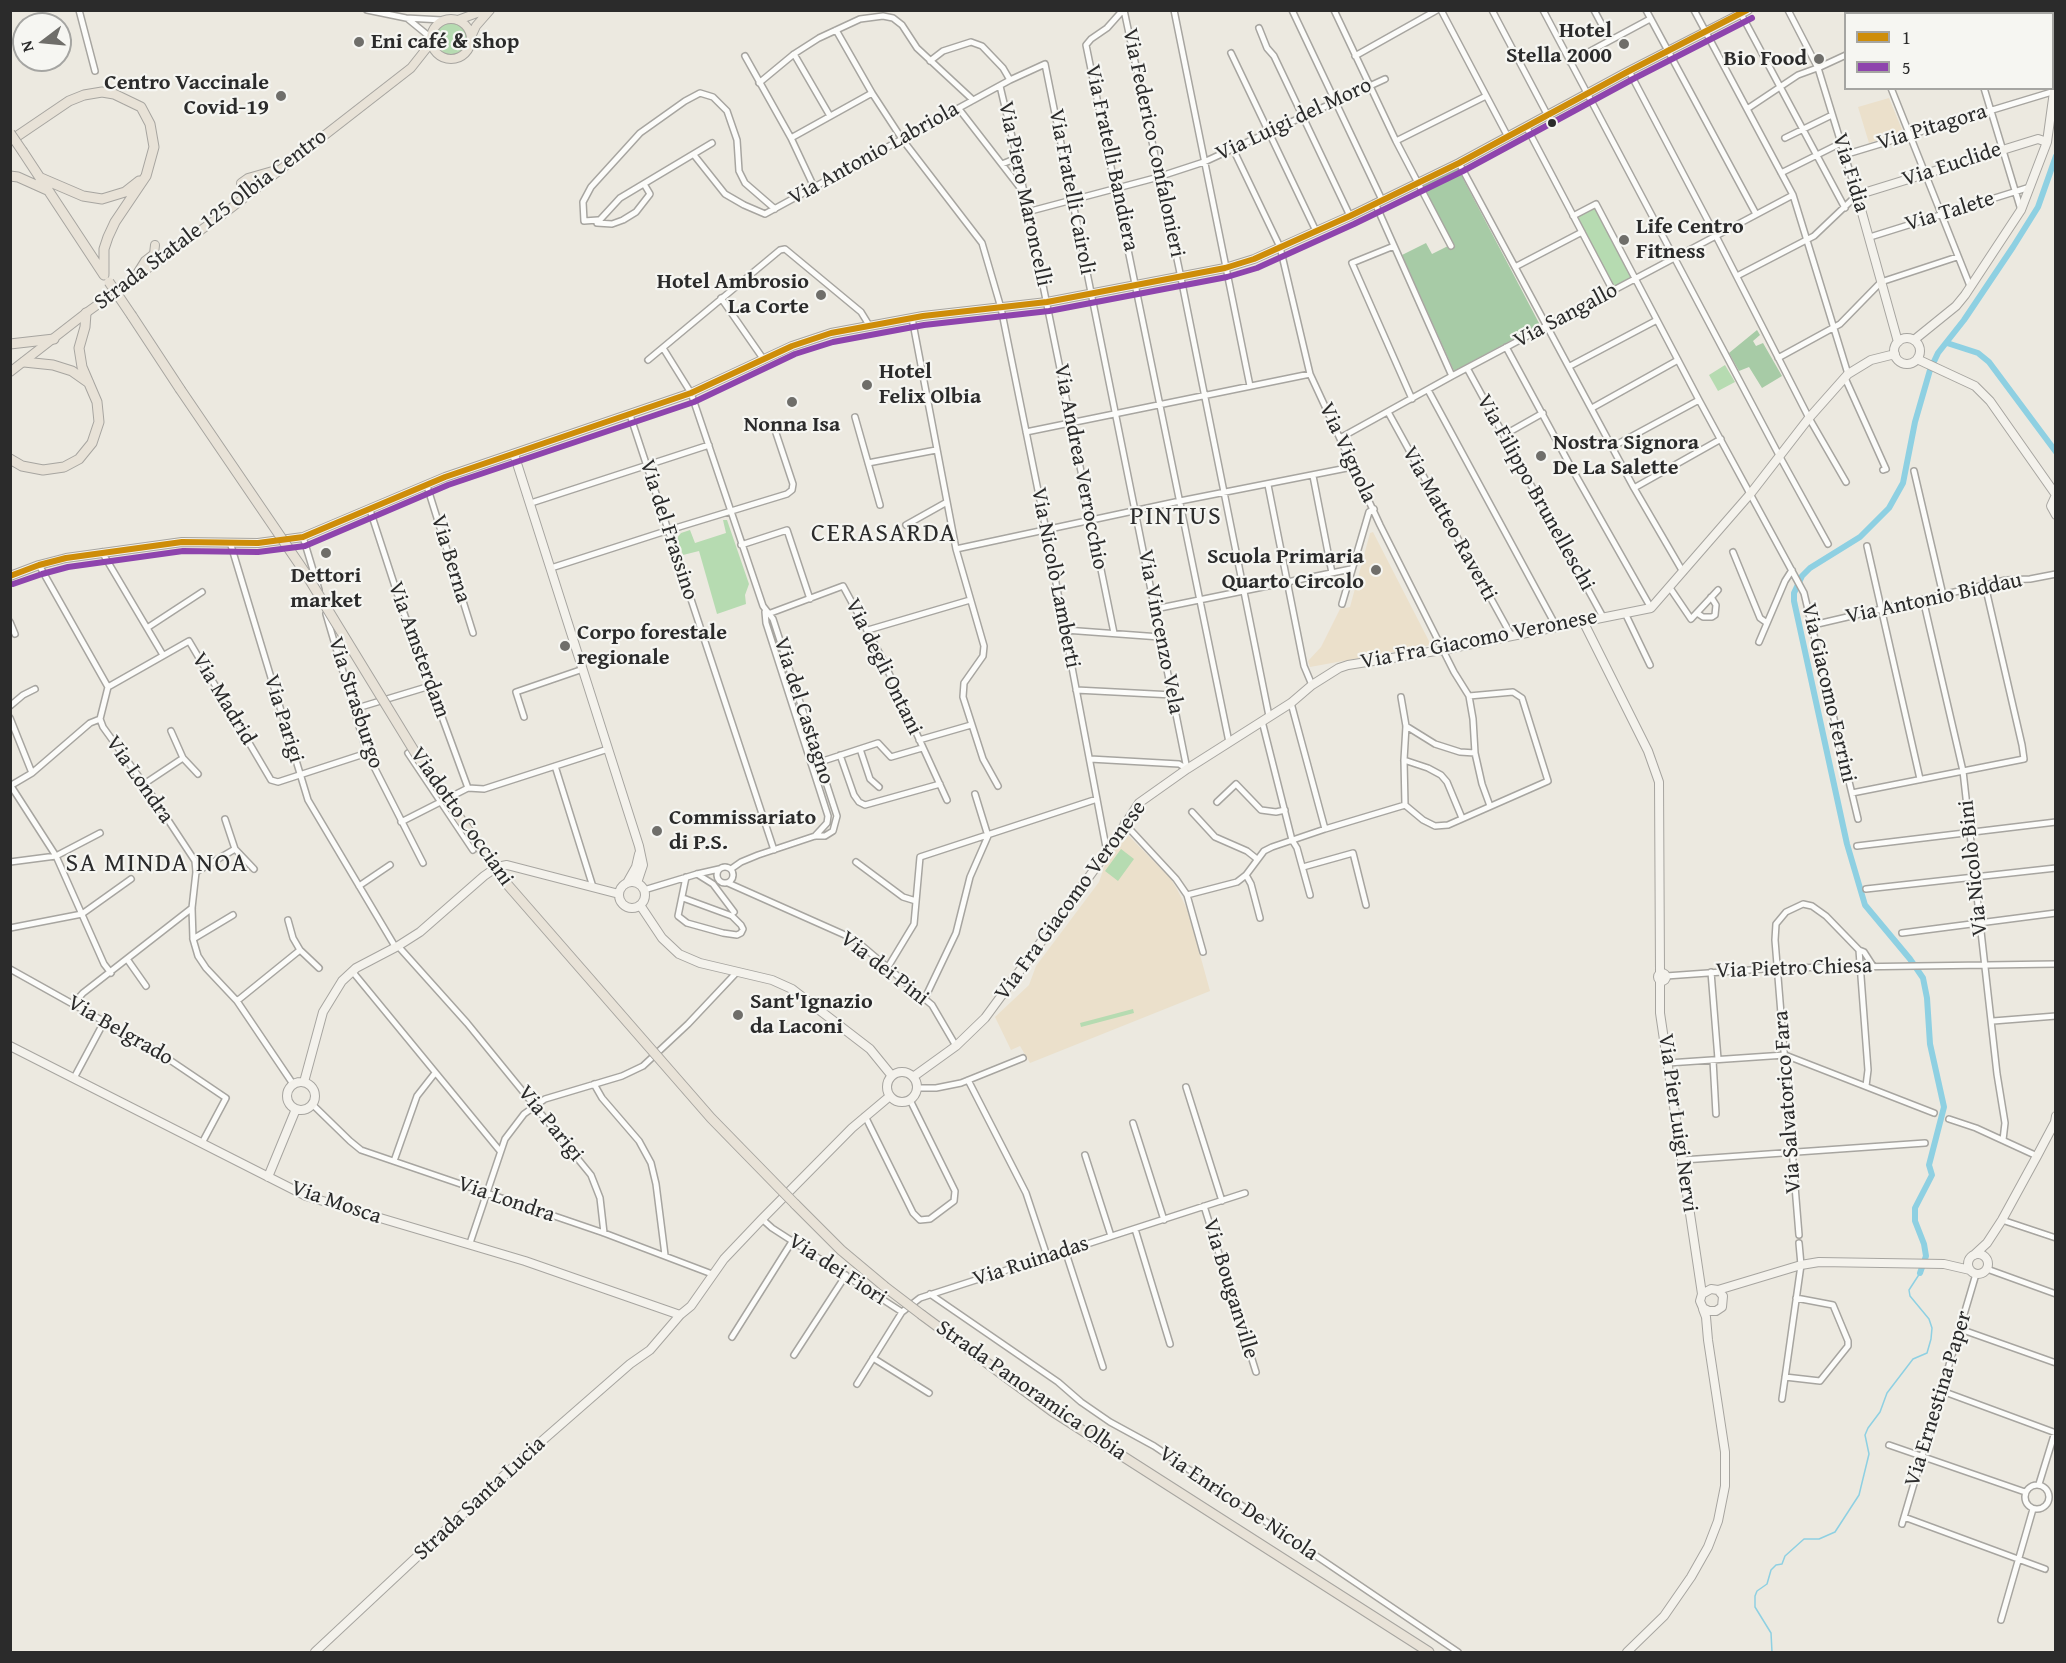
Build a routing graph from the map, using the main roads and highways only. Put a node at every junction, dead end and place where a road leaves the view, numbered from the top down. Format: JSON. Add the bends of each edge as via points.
{"nodes":[{"id":1,"x":484,"y":10,"type":"edge"},
{"id":2,"x":490,"y":10,"type":"edge"},
{"id":3,"x":458,"y":20,"type":"junction"},
{"id":4,"x":471,"y":37,"type":"junction"},
{"id":5,"x":430,"y":40,"type":"junction"},
{"id":6,"x":442,"y":58,"type":"junction"},
{"id":7,"x":411,"y":68,"type":"junction"},
{"id":8,"x":10,"y":133,"type":"edge"},
{"id":9,"x":10,"y":141,"type":"edge"},
{"id":10,"x":151,"y":161,"type":"junction"},
{"id":11,"x":282,"y":168,"type":"junction"},
{"id":12,"x":10,"y":176,"type":"edge"},
{"id":13,"x":41,"y":178,"type":"junction"},
{"id":14,"x":241,"y":183,"type":"dead end"},
{"id":15,"x":49,"y":193,"type":"junction"},
{"id":16,"x":155,"y":245,"type":"dead end"},
{"id":17,"x":106,"y":278,"type":"junction"},
{"id":18,"x":131,"y":282,"type":"junction"},
{"id":19,"x":86,"y":313,"type":"junction"},
{"id":20,"x":54,"y":339,"type":"junction"},
{"id":21,"x":10,"y":344,"type":"edge"},
{"id":22,"x":24,"y":362,"type":"junction"},
{"id":23,"x":10,"y":372,"type":"edge"},
{"id":24,"x":90,"y":384,"type":"junction"},
{"id":25,"x":10,"y":459,"type":"edge"},
{"id":26,"x":795,"y":1204,"type":"joint"},
{"id":27,"x":1429,"y":1653,"type":"edge"}],
"edges":[{"from":1,"to":3,"type":"main road"},
{"from":2,"to":4,"type":"main road"},
{"from":3,"to":4,"type":"main road"},
{"from":3,"to":5,"type":"main road","via":[[442,20],[434,27]]},
{"from":4,"to":6,"type":"main road","via":[[465,54],[454,60]]},
{"from":5,"to":6,"type":"main road"},
{"from":5,"to":7,"type":"main road","name":"Strada Statale 125 Olbia Centro"},
{"from":6,"to":7,"type":"main road","name":"Strada Statale 125 Olbia Centro"},
{"from":7,"to":11,"type":"main road","name":"Strada Statale 125 Olbia Centro"},
{"from":8,"to":13,"type":"highway","bridge":true},
{"from":9,"to":10,"type":"highway","via":[[69,101],[102,92],[141,107],[150,124],[154,147]]},
{"from":10,"to":13,"type":"highway","via":[[140,181],[125,192],[102,199],[83,196]]},
{"from":10,"to":17,"type":"highway","via":[[146,176],[108,237],[104,249]]},
{"from":11,"to":14,"type":"main road"},
{"from":11,"to":18,"type":"main road","name":"Strada Statale 125 Olbia Centro"},
{"from":12,"to":15,"type":"highway"},
{"from":13,"to":15,"type":"highway"},
{"from":15,"to":17,"type":"highway"},
{"from":16,"to":18,"type":"main road","via":[[154,254]]},
{"from":17,"to":26,"type":"highway","name":"Viadotto Cocciani","bridge":true,"via":[[306,574],[424,767],[494,868],[711,1118]]},
{"from":18,"to":19,"type":"main road","name":"Strada Statale 125 Olbia Centro"},
{"from":19,"to":20,"type":"main road","name":"Strada Statale 125 Olbia Centro"},
{"from":19,"to":24,"type":"highway","via":[[79,348]]},
{"from":20,"to":21,"type":"highway"},
{"from":20,"to":22,"type":"main road","name":"Strada Statale 125 Olbia Centro"},
{"from":22,"to":23,"type":"main road","name":"Strada Statale 125 Olbia Centro"},
{"from":22,"to":24,"type":"highway","via":[[72,371]]},
{"from":24,"to":25,"type":"highway","via":[[99,422],[92,443],[79,459],[64,467],[43,470]]},
{"from":26,"to":27,"type":"highway","name":"Strada Panoramica Olbia","bridge":true,"via":[[841,1250],[885,1286],[1052,1411]]}]}
